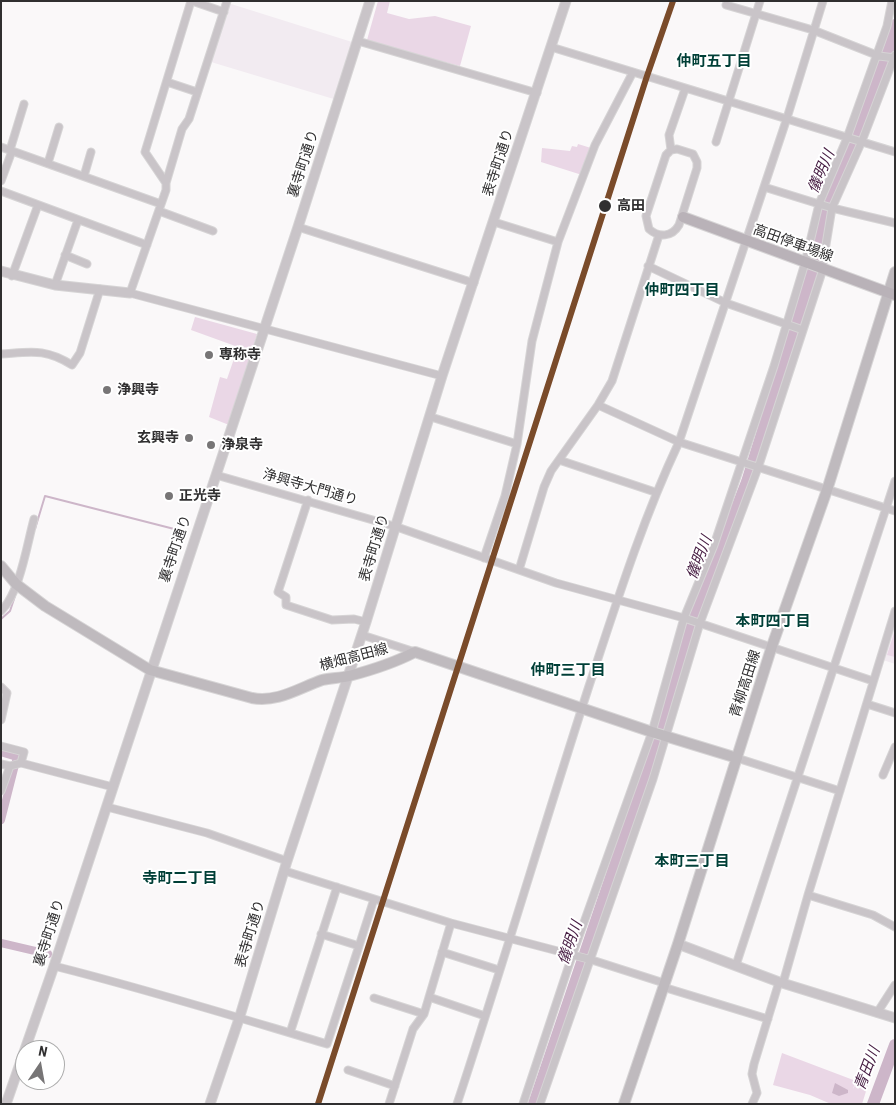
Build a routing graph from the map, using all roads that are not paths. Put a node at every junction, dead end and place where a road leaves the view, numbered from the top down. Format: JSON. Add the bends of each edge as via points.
{"nodes":[{"id":1,"x":192,"y":1,"type":"edge"},
{"id":2,"x":227,"y":1,"type":"edge"},
{"id":3,"x":370,"y":1,"type":"edge"},
{"id":4,"x":566,"y":1,"type":"edge"},
{"id":5,"x":760,"y":1,"type":"edge"},
{"id":6,"x":823,"y":1,"type":"edge"},
{"id":7,"x":892,"y":1,"type":"edge"},
{"id":8,"x":726,"y":5,"type":"dead end"},
{"id":9,"x":224,"y":12,"type":"junction"},
{"id":10,"x":756,"y":14,"type":"junction"},
{"id":11,"x":813,"y":30,"type":"junction"},
{"id":12,"x":358,"y":41,"type":"junction"},
{"id":13,"x":552,"y":47,"type":"junction"},
{"id":14,"x":877,"y":55,"type":"junction"},
{"id":15,"x":894,"y":57,"type":"edge"},
{"id":16,"x":633,"y":72,"type":"junction"},
{"id":17,"x":167,"y":82,"type":"junction"},
{"id":18,"x":685,"y":89,"type":"junction"},
{"id":19,"x":197,"y":92,"type":"junction"},
{"id":20,"x":537,"y":93,"type":"junction"},
{"id":21,"x":729,"y":101,"type":"junction"},
{"id":22,"x":24,"y":104,"type":"dead end"},
{"id":23,"x":787,"y":118,"type":"junction"},
{"id":24,"x":59,"y":127,"type":"dead end"},
{"id":25,"x":848,"y":138,"type":"junction"},
{"id":26,"x":862,"y":141,"type":"junction"},
{"id":27,"x":716,"y":142,"type":"dead end"},
{"id":28,"x":1,"y":147,"type":"edge"},
{"id":29,"x":671,"y":150,"type":"junction"},
{"id":30,"x":11,"y":151,"type":"junction"},
{"id":31,"x":91,"y":152,"type":"dead end"},
{"id":32,"x":895,"y":152,"type":"edge"},
{"id":33,"x":48,"y":163,"type":"junction"},
{"id":34,"x":84,"y":176,"type":"junction"},
{"id":35,"x":1,"y":181,"type":"edge"},
{"id":36,"x":166,"y":183,"type":"junction"},
{"id":37,"x":764,"y":187,"type":"junction"},
{"id":38,"x":1,"y":191,"type":"edge"},
{"id":39,"x":819,"y":204,"type":"junction"},
{"id":40,"x":38,"y":205,"type":"junction"},
{"id":41,"x":160,"y":208,"type":"junction"},
{"id":42,"x":832,"y":208,"type":"junction"},
{"id":43,"x":683,"y":217,"type":"junction"},
{"id":44,"x":78,"y":220,"type":"junction"},
{"id":45,"x":494,"y":222,"type":"junction"},
{"id":46,"x":895,"y":223,"type":"edge"},
{"id":47,"x":298,"y":227,"type":"junction"},
{"id":48,"x":213,"y":231,"type":"dead end"},
{"id":49,"x":659,"y":235,"type":"junction"},
{"id":50,"x":558,"y":242,"type":"junction"},
{"id":51,"x":746,"y":242,"type":"junction"},
{"id":52,"x":147,"y":245,"type":"junction"},
{"id":53,"x":65,"y":255,"type":"junction"},
{"id":54,"x":87,"y":264,"type":"dead end"},
{"id":55,"x":648,"y":266,"type":"junction"},
{"id":56,"x":816,"y":267,"type":"junction"},
{"id":57,"x":1,"y":271,"type":"edge"},
{"id":58,"x":895,"y":272,"type":"edge"},
{"id":59,"x":12,"y":276,"type":"junction"},
{"id":60,"x":474,"y":283,"type":"junction"},
{"id":61,"x":55,"y":285,"type":"junction"},
{"id":62,"x":100,"y":290,"type":"junction"},
{"id":63,"x":130,"y":293,"type":"junction"},
{"id":64,"x":891,"y":294,"type":"edge"},
{"id":65,"x":726,"y":303,"type":"junction"},
{"id":66,"x":787,"y":325,"type":"junction"},
{"id":67,"x":264,"y":327,"type":"junction"},
{"id":68,"x":801,"y":329,"type":"junction"},
{"id":69,"x":1,"y":354,"type":"edge"},
{"id":70,"x":442,"y":376,"type":"junction"},
{"id":71,"x":598,"y":405,"type":"junction"},
{"id":72,"x":431,"y":416,"type":"junction"},
{"id":73,"x":679,"y":442,"type":"junction"},
{"id":74,"x":517,"y":444,"type":"junction"},
{"id":75,"x":559,"y":460,"type":"junction"},
{"id":76,"x":744,"y":463,"type":"junction"},
{"id":77,"x":758,"y":468,"type":"junction"},
{"id":78,"x":216,"y":475,"type":"junction"},
{"id":79,"x":895,"y":481,"type":"edge"},
{"id":80,"x":827,"y":490,"type":"junction"},
{"id":81,"x":655,"y":492,"type":"junction"},
{"id":82,"x":308,"y":500,"type":"junction"},
{"id":83,"x":886,"y":508,"type":"junction"},
{"id":84,"x":895,"y":511,"type":"edge"},
{"id":85,"x":34,"y":518,"type":"dead end"},
{"id":86,"x":396,"y":527,"type":"junction"},
{"id":87,"x":484,"y":558,"type":"junction"},
{"id":88,"x":1,"y":566,"type":"edge"},
{"id":89,"x":519,"y":570,"type":"junction"},
{"id":90,"x":16,"y":584,"type":"junction"},
{"id":91,"x":618,"y":599,"type":"junction"},
{"id":92,"x":1,"y":611,"type":"edge"},
{"id":93,"x":895,"y":611,"type":"edge"},
{"id":94,"x":686,"y":619,"type":"junction"},
{"id":95,"x":366,"y":622,"type":"junction"},
{"id":96,"x":700,"y":623,"type":"junction"},
{"id":97,"x":362,"y":635,"type":"junction"},
{"id":98,"x":772,"y":646,"type":"junction"},
{"id":99,"x":415,"y":652,"type":"junction"},
{"id":100,"x":832,"y":668,"type":"junction"},
{"id":101,"x":150,"y":670,"type":"junction"},
{"id":102,"x":348,"y":676,"type":"junction"},
{"id":103,"x":873,"y":682,"type":"junction"},
{"id":104,"x":1,"y":687,"type":"edge"},
{"id":105,"x":867,"y":704,"type":"junction"},
{"id":106,"x":582,"y":707,"type":"junction"},
{"id":107,"x":895,"y":713,"type":"edge"},
{"id":108,"x":1,"y":720,"type":"edge"},
{"id":109,"x":653,"y":732,"type":"junction"},
{"id":110,"x":667,"y":735,"type":"junction"},
{"id":111,"x":1,"y":746,"type":"edge"},
{"id":112,"x":895,"y":747,"type":"edge"},
{"id":113,"x":736,"y":758,"type":"junction"},
{"id":114,"x":21,"y":763,"type":"junction"},
{"id":115,"x":1,"y":764,"type":"edge"},
{"id":116,"x":10,"y":766,"type":"junction"},
{"id":117,"x":883,"y":775,"type":"dead end"},
{"id":118,"x":798,"y":778,"type":"junction"},
{"id":119,"x":113,"y":787,"type":"junction"},
{"id":120,"x":1,"y":791,"type":"edge"},
{"id":121,"x":840,"y":791,"type":"junction"},
{"id":122,"x":106,"y":806,"type":"junction"},
{"id":123,"x":287,"y":861,"type":"junction"},
{"id":124,"x":284,"y":871,"type":"junction"},
{"id":125,"x":337,"y":887,"type":"junction"},
{"id":126,"x":808,"y":895,"type":"junction"},
{"id":127,"x":374,"y":899,"type":"junction"},
{"id":128,"x":451,"y":923,"type":"junction"},
{"id":129,"x":895,"y":927,"type":"edge"},
{"id":130,"x":321,"y":934,"type":"junction"},
{"id":131,"x":508,"y":938,"type":"junction"},
{"id":132,"x":678,"y":944,"type":"junction"},
{"id":133,"x":360,"y":946,"type":"junction"},
{"id":134,"x":442,"y":952,"type":"junction"},
{"id":135,"x":572,"y":956,"type":"junction"},
{"id":136,"x":592,"y":960,"type":"junction"},
{"id":137,"x":736,"y":965,"type":"junction"},
{"id":138,"x":54,"y":966,"type":"junction"},
{"id":139,"x":499,"y":970,"type":"junction"},
{"id":140,"x":781,"y":982,"type":"junction"},
{"id":141,"x":664,"y":985,"type":"junction"},
{"id":142,"x":895,"y":985,"type":"edge"},
{"id":143,"x":429,"y":997,"type":"junction"},
{"id":144,"x":374,"y":998,"type":"dead end"},
{"id":145,"x":877,"y":1013,"type":"junction"},
{"id":146,"x":424,"y":1014,"type":"junction"},
{"id":147,"x":485,"y":1016,"type":"junction"},
{"id":148,"x":895,"y":1018,"type":"edge"},
{"id":149,"x":239,"y":1019,"type":"junction"},
{"id":150,"x":768,"y":1019,"type":"junction"},
{"id":151,"x":290,"y":1033,"type":"junction"},
{"id":152,"x":348,"y":1070,"type":"dead end"},
{"id":153,"x":395,"y":1086,"type":"junction"},
{"id":154,"x":6,"y":1104,"type":"edge"},
{"id":155,"x":210,"y":1104,"type":"edge"},
{"id":156,"x":389,"y":1104,"type":"edge"},
{"id":157,"x":457,"y":1104,"type":"edge"},
{"id":158,"x":523,"y":1104,"type":"edge"},
{"id":159,"x":540,"y":1104,"type":"edge"},
{"id":160,"x":624,"y":1104,"type":"edge"},
{"id":161,"x":752,"y":1104,"type":"edge"}],
"edges":[{"from":1,"to":9,"type":"street"},
{"from":1,"to":17,"type":"street"},
{"from":2,"to":9,"type":"street"},
{"from":3,"to":12,"type":"street","name":"裏寺町通り"},
{"from":4,"to":13,"type":"street","name":"表寺町通り"},
{"from":5,"to":10,"type":"street"},
{"from":6,"to":11,"type":"street"},
{"from":7,"to":14,"type":"street"},
{"from":8,"to":10,"type":"street"},
{"from":9,"to":19,"type":"street"},
{"from":10,"to":11,"type":"street"},
{"from":10,"to":21,"type":"street"},
{"from":11,"to":14,"type":"street"},
{"from":11,"to":23,"type":"street"},
{"from":12,"to":20,"type":"street"},
{"from":12,"to":47,"type":"street","name":"裏寺町通り"},
{"from":13,"to":16,"type":"street"},
{"from":13,"to":20,"type":"street","name":"表寺町通り"},
{"from":14,"to":15,"type":"street"},
{"from":14,"to":25,"type":"street"},
{"from":15,"to":26,"type":"street"},
{"from":16,"to":18,"type":"street"},
{"from":16,"to":50,"type":"street","via":[[595,144]]},
{"from":17,"to":19,"type":"street"},
{"from":17,"to":36,"type":"street","via":[[146,152]]},
{"from":18,"to":21,"type":"street"},
{"from":18,"to":29,"type":"street","via":[[668,135]]},
{"from":19,"to":36,"type":"street"},
{"from":20,"to":45,"type":"street","name":"表寺町通り"},
{"from":21,"to":23,"type":"street"},
{"from":21,"to":27,"type":"street"},
{"from":22,"to":30,"type":"street"},
{"from":23,"to":25,"type":"street"},
{"from":23,"to":37,"type":"street"},
{"from":24,"to":33,"type":"street"},
{"from":25,"to":26,"type":"street"},
{"from":25,"to":39,"type":"street"},
{"from":26,"to":32,"type":"street"},
{"from":26,"to":42,"type":"street"},
{"from":28,"to":30,"type":"street"},
{"from":29,"to":43,"type":"street","via":[[693,154],[697,162]]},
{"from":29,"to":49,"type":"street","via":[[666,155],[646,216],[649,229]]},
{"from":30,"to":33,"type":"street"},
{"from":30,"to":35,"type":"street"},
{"from":31,"to":34,"type":"street"},
{"from":33,"to":34,"type":"street"},
{"from":34,"to":41,"type":"street"},
{"from":36,"to":41,"type":"street"},
{"from":37,"to":39,"type":"street"},
{"from":37,"to":51,"type":"street"},
{"from":38,"to":40,"type":"street"},
{"from":39,"to":42,"type":"street"},
{"from":39,"to":56,"type":"street"},
{"from":40,"to":44,"type":"street"},
{"from":40,"to":59,"type":"street"},
{"from":41,"to":48,"type":"street"},
{"from":41,"to":52,"type":"street"},
{"from":42,"to":46,"type":"street"},
{"from":42,"to":56,"type":"street"},
{"from":43,"to":49,"type":"street","via":[[676,232]]},
{"from":43,"to":51,"type":"main road","name":"高田停車場線"},
{"from":44,"to":52,"type":"street"},
{"from":44,"to":53,"type":"street"},
{"from":45,"to":50,"type":"street"},
{"from":45,"to":60,"type":"street","name":"表寺町通り"},
{"from":47,"to":60,"type":"street"},
{"from":47,"to":67,"type":"street","name":"裏寺町通り"},
{"from":49,"to":55,"type":"street"},
{"from":50,"to":74,"type":"street","via":[[532,341]]},
{"from":51,"to":56,"type":"main road","name":"高田停車場線"},
{"from":51,"to":65,"type":"street"},
{"from":52,"to":63,"type":"street"},
{"from":53,"to":54,"type":"street"},
{"from":53,"to":61,"type":"street"},
{"from":55,"to":65,"type":"street"},
{"from":55,"to":71,"type":"street","via":[[612,381]]},
{"from":56,"to":64,"type":"main road","name":"高田停車場線"},
{"from":56,"to":66,"type":"street"},
{"from":56,"to":68,"type":"street"},
{"from":57,"to":59,"type":"street"},
{"from":58,"to":64,"type":"main road","name":"青柳高田線"},
{"from":59,"to":61,"type":"street"},
{"from":60,"to":70,"type":"street","name":"表寺町通り"},
{"from":61,"to":62,"type":"street"},
{"from":62,"to":63,"type":"street"},
{"from":62,"to":69,"type":"street","via":[[83,346],[72,365],[61,358],[31,350]]},
{"from":63,"to":67,"type":"street"},
{"from":64,"to":80,"type":"main road","name":"青柳高田線"},
{"from":65,"to":66,"type":"street"},
{"from":65,"to":73,"type":"street"},
{"from":66,"to":68,"type":"street"},
{"from":66,"to":76,"type":"street"},
{"from":67,"to":70,"type":"street"},
{"from":67,"to":78,"type":"street","name":"裏寺町通り"},
{"from":68,"to":77,"type":"street"},
{"from":70,"to":72,"type":"street","name":"表寺町通り"},
{"from":71,"to":73,"type":"street"},
{"from":71,"to":75,"type":"street"},
{"from":72,"to":74,"type":"street"},
{"from":72,"to":86,"type":"street","name":"表寺町通り"},
{"from":73,"to":76,"type":"street"},
{"from":73,"to":81,"type":"street"},
{"from":74,"to":87,"type":"street","via":[[505,496]]},
{"from":75,"to":81,"type":"street"},
{"from":75,"to":89,"type":"street","via":[[544,487]]},
{"from":76,"to":77,"type":"street"},
{"from":76,"to":94,"type":"street"},
{"from":77,"to":80,"type":"street"},
{"from":77,"to":96,"type":"street"},
{"from":78,"to":82,"type":"street","name":"浄興寺大門通り"},
{"from":78,"to":101,"type":"street","name":"裏寺町通り"},
{"from":79,"to":83,"type":"street"},
{"from":80,"to":83,"type":"street"},
{"from":80,"to":98,"type":"main road","name":"青柳高田線"},
{"from":81,"to":91,"type":"street"},
{"from":82,"to":86,"type":"street","name":"浄興寺大門通り"},
{"from":82,"to":95,"type":"street","via":[[278,592],[286,597],[286,605],[332,620]]},
{"from":83,"to":84,"type":"street"},
{"from":83,"to":100,"type":"street"},
{"from":85,"to":90,"type":"street"},
{"from":86,"to":87,"type":"street","name":"浄興寺大門通り"},
{"from":86,"to":95,"type":"street","name":"表寺町通り"},
{"from":87,"to":89,"type":"street","name":"浄興寺大門通り"},
{"from":88,"to":90,"type":"main road","name":"横畑高田線"},
{"from":89,"to":91,"type":"street","name":"浄興寺大門通り"},
{"from":90,"to":92,"type":"street","via":[[10,601]]},
{"from":90,"to":101,"type":"main road","name":"横畑高田線","via":[[45,606]]},
{"from":91,"to":94,"type":"street","name":"浄興寺大門通り"},
{"from":91,"to":106,"type":"street"},
{"from":93,"to":103,"type":"street"},
{"from":94,"to":96,"type":"street","name":"浄興寺大門通り"},
{"from":94,"to":109,"type":"street"},
{"from":95,"to":97,"type":"street","name":"表寺町通り"},
{"from":96,"to":98,"type":"street","name":"浄興寺大門通り"},
{"from":96,"to":110,"type":"street"},
{"from":97,"to":99,"type":"street"},
{"from":97,"to":102,"type":"street","name":"表寺町通り"},
{"from":98,"to":100,"type":"street","name":"浄興寺大門通り"},
{"from":98,"to":113,"type":"main road","name":"青柳高田線"},
{"from":99,"to":102,"type":"main road","name":"横畑高田線","via":[[393,663]]},
{"from":99,"to":106,"type":"main road"},
{"from":100,"to":103,"type":"street","name":"浄興寺大門通り"},
{"from":100,"to":118,"type":"street"},
{"from":101,"to":102,"type":"main road","name":"横畑高田線","via":[[265,701],[325,680]]},
{"from":101,"to":119,"type":"street","name":"裏寺町通り"},
{"from":102,"to":123,"type":"street","name":"表寺町通り"},
{"from":103,"to":105,"type":"street"},
{"from":104,"to":108,"type":"street","via":[[7,693]]},
{"from":105,"to":107,"type":"street"},
{"from":105,"to":121,"type":"street"},
{"from":106,"to":109,"type":"main road"},
{"from":106,"to":131,"type":"street"},
{"from":109,"to":110,"type":"main road"},
{"from":109,"to":135,"type":"street"},
{"from":110,"to":113,"type":"main road"},
{"from":110,"to":136,"type":"street"},
{"from":111,"to":114,"type":"street","via":[[24,752]]},
{"from":112,"to":117,"type":"street"},
{"from":113,"to":118,"type":"street"},
{"from":113,"to":132,"type":"main road","name":"青柳高田線"},
{"from":114,"to":116,"type":"street"},
{"from":114,"to":119,"type":"street"},
{"from":115,"to":116,"type":"street"},
{"from":116,"to":120,"type":"street"},
{"from":118,"to":121,"type":"street"},
{"from":118,"to":137,"type":"street"},
{"from":119,"to":122,"type":"street","name":"裏寺町通り"},
{"from":121,"to":126,"type":"street"},
{"from":122,"to":123,"type":"street","via":[[207,833]]},
{"from":122,"to":138,"type":"street","name":"裏寺町通り"},
{"from":123,"to":124,"type":"street","name":"表寺町通り"},
{"from":124,"to":125,"type":"street"},
{"from":124,"to":149,"type":"street","name":"表寺町通り"},
{"from":125,"to":127,"type":"street"},
{"from":125,"to":130,"type":"street"},
{"from":126,"to":129,"type":"street","via":[[872,915]]},
{"from":126,"to":140,"type":"street"},
{"from":127,"to":128,"type":"street"},
{"from":127,"to":133,"type":"street"},
{"from":128,"to":131,"type":"street"},
{"from":128,"to":134,"type":"street"},
{"from":130,"to":133,"type":"street"},
{"from":130,"to":151,"type":"street"},
{"from":131,"to":135,"type":"street"},
{"from":131,"to":139,"type":"street"},
{"from":132,"to":137,"type":"street"},
{"from":132,"to":141,"type":"main road","name":"青柳高田線"},
{"from":133,"to":151,"type":"street","via":[[327,1044]]},
{"from":134,"to":139,"type":"street"},
{"from":134,"to":143,"type":"street"},
{"from":135,"to":136,"type":"street"},
{"from":135,"to":158,"type":"street"},
{"from":136,"to":141,"type":"street"},
{"from":136,"to":159,"type":"street"},
{"from":137,"to":140,"type":"street"},
{"from":138,"to":149,"type":"street","via":[[188,1001]]},
{"from":138,"to":154,"type":"street","name":"裏寺町通り"},
{"from":139,"to":147,"type":"street"},
{"from":140,"to":145,"type":"street"},
{"from":140,"to":150,"type":"street"},
{"from":141,"to":150,"type":"street"},
{"from":141,"to":160,"type":"main road","name":"青柳高田線"},
{"from":142,"to":145,"type":"street"},
{"from":143,"to":146,"type":"street"},
{"from":143,"to":147,"type":"street"},
{"from":144,"to":146,"type":"street"},
{"from":145,"to":148,"type":"street"},
{"from":146,"to":153,"type":"street","via":[[413,1029]]},
{"from":147,"to":157,"type":"street"},
{"from":149,"to":151,"type":"street"},
{"from":149,"to":155,"type":"street","name":"表寺町通り"},
{"from":150,"to":161,"type":"street","via":[[752,1074],[757,1092]]},
{"from":152,"to":153,"type":"street"},
{"from":153,"to":156,"type":"street"}]}
